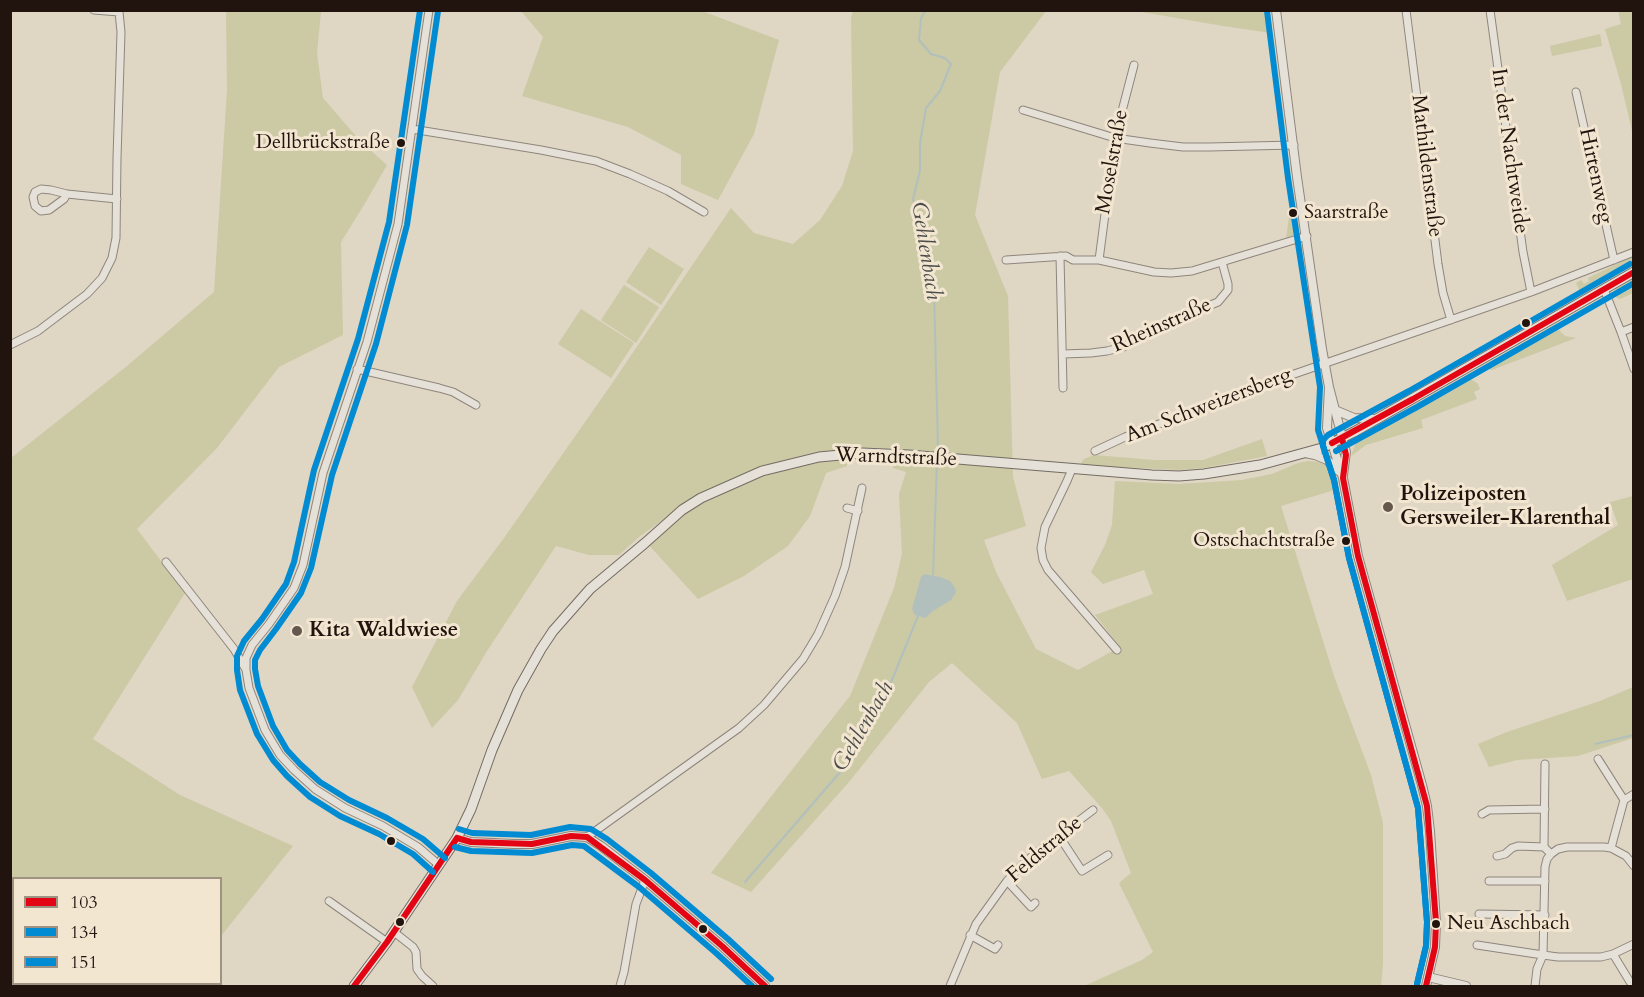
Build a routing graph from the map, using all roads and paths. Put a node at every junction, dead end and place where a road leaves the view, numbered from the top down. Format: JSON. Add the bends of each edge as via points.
{"nodes":[{"id":1,"x":94,"y":10,"type":"edge"},
{"id":2,"x":429,"y":10,"type":"edge"},
{"id":3,"x":1276,"y":10,"type":"edge"},
{"id":4,"x":1406,"y":10,"type":"edge"},
{"id":5,"x":1490,"y":10,"type":"edge"},
{"id":6,"x":119,"y":11,"type":"edge"},
{"id":7,"x":1134,"y":65,"type":"dead end"},
{"id":8,"x":1576,"y":92,"type":"dead end"},
{"id":9,"x":1023,"y":110,"type":"dead end"},
{"id":10,"x":412,"y":129,"type":"junction"},
{"id":11,"x":1114,"y":138,"type":"junction"},
{"id":12,"x":1294,"y":145,"type":"junction"},
{"id":13,"x":67,"y":194,"type":"junction"},
{"id":14,"x":117,"y":199,"type":"junction"},
{"id":15,"x":704,"y":212,"type":"dead end"},
{"id":16,"x":1306,"y":236,"type":"junction"},
{"id":17,"x":1634,"y":252,"type":"edge"},
{"id":18,"x":1060,"y":256,"type":"junction"},
{"id":19,"x":1006,"y":260,"type":"dead end"},
{"id":20,"x":1099,"y":260,"type":"junction"},
{"id":21,"x":1614,"y":260,"type":"junction"},
{"id":22,"x":1222,"y":262,"type":"junction"},
{"id":23,"x":1634,"y":272,"type":"edge"},
{"id":24,"x":1604,"y":289,"type":"junction"},
{"id":25,"x":1531,"y":292,"type":"junction"},
{"id":26,"x":1451,"y":320,"type":"junction"},
{"id":27,"x":1634,"y":327,"type":"edge"},
{"id":28,"x":1621,"y":332,"type":"junction"},
{"id":29,"x":10,"y":345,"type":"edge"},
{"id":30,"x":1063,"y":354,"type":"junction"},
{"id":31,"x":1325,"y":362,"type":"junction"},
{"id":32,"x":357,"y":369,"type":"junction"},
{"id":33,"x":1634,"y":369,"type":"edge"},
{"id":34,"x":1329,"y":387,"type":"junction"},
{"id":35,"x":1064,"y":388,"type":"dead end"},
{"id":36,"x":476,"y":405,"type":"dead end"},
{"id":37,"x":1335,"y":410,"type":"junction"},
{"id":38,"x":1378,"y":419,"type":"junction"},
{"id":39,"x":1342,"y":438,"type":"junction"},
{"id":40,"x":1332,"y":443,"type":"junction"},
{"id":41,"x":1095,"y":451,"type":"dead end"},
{"id":42,"x":1305,"y":453,"type":"junction"},
{"id":43,"x":1072,"y":469,"type":"junction"},
{"id":44,"x":1342,"y":477,"type":"junction"},
{"id":45,"x":861,"y":488,"type":"dead end"},
{"id":46,"x":847,"y":508,"type":"dead end"},
{"id":47,"x":858,"y":511,"type":"junction"},
{"id":48,"x":166,"y":562,"type":"dead end"},
{"id":49,"x":1116,"y":650,"type":"dead end"},
{"id":50,"x":246,"y":670,"type":"junction"},
{"id":51,"x":1598,"y":759,"type":"dead end"},
{"id":52,"x":1545,"y":764,"type":"dead end"},
{"id":53,"x":1634,"y":794,"type":"edge"},
{"id":54,"x":1624,"y":801,"type":"junction"},
{"id":55,"x":1545,"y":809,"type":"junction"},
{"id":56,"x":1093,"y":810,"type":"dead end"},
{"id":57,"x":1482,"y":814,"type":"dead end"},
{"id":58,"x":1059,"y":836,"type":"junction"},
{"id":59,"x":586,"y":837,"type":"junction"},
{"id":60,"x":457,"y":838,"type":"junction"},
{"id":61,"x":1544,"y":847,"type":"junction"},
{"id":62,"x":1611,"y":848,"type":"junction"},
{"id":63,"x":1551,"y":854,"type":"junction"},
{"id":64,"x":1108,"y":855,"type":"dead end"},
{"id":65,"x":1497,"y":856,"type":"dead end"},
{"id":66,"x":439,"y":865,"type":"junction"},
{"id":67,"x":1634,"y":866,"type":"edge"},
{"id":68,"x":645,"y":880,"type":"junction"},
{"id":69,"x":1006,"y":881,"type":"junction"},
{"id":70,"x":1489,"y":881,"type":"dead end"},
{"id":71,"x":1545,"y":881,"type":"junction"},
{"id":72,"x":329,"y":901,"type":"dead end"},
{"id":73,"x":1035,"y":903,"type":"dead end"},
{"id":74,"x":1479,"y":914,"type":"dead end"},
{"id":75,"x":1545,"y":915,"type":"junction"},
{"id":76,"x":394,"y":932,"type":"junction"},
{"id":77,"x":970,"y":935,"type":"junction"},
{"id":78,"x":387,"y":942,"type":"junction"},
{"id":79,"x":1634,"y":944,"type":"edge"},
{"id":80,"x":998,"y":945,"type":"dead end"},
{"id":81,"x":1477,"y":945,"type":"dead end"},
{"id":82,"x":1613,"y":954,"type":"junction"},
{"id":83,"x":1543,"y":955,"type":"junction"},
{"id":84,"x":1427,"y":982,"type":"edge"},
{"id":85,"x":1634,"y":984,"type":"edge"},
{"id":86,"x":354,"y":987,"type":"edge"},
{"id":87,"x":432,"y":987,"type":"edge"},
{"id":88,"x":620,"y":987,"type":"edge"},
{"id":89,"x":765,"y":987,"type":"edge"},
{"id":90,"x":950,"y":987,"type":"edge"},
{"id":91,"x":1466,"y":987,"type":"edge"},
{"id":92,"x":1534,"y":987,"type":"edge"}],
"edges":[{"from":1,"to":6,"type":"street"},
{"from":2,"to":10,"type":"street"},
{"from":3,"to":12,"type":"street"},
{"from":4,"to":26,"type":"street","name":"Mathildenstraße","via":[[1438,264]]},
{"from":5,"to":25,"type":"street","name":"In der Nachtweide"},
{"from":6,"to":14,"type":"street"},
{"from":7,"to":11,"type":"street","name":"Moselstraße"},
{"from":8,"to":21,"type":"street","name":"Hirtenweg"},
{"from":9,"to":11,"type":"street"},
{"from":10,"to":15,"type":"street","via":[[596,161],[668,191]]},
{"from":10,"to":32,"type":"street","via":[[398,224]]},
{"from":11,"to":12,"type":"street","via":[[1183,147]]},
{"from":11,"to":20,"type":"street","name":"Moselstraße"},
{"from":12,"to":16,"type":"street"},
{"from":13,"to":13,"type":"street","via":[[41,189],[33,197],[35,206],[41,211],[49,210]]},
{"from":13,"to":14,"type":"street"},
{"from":14,"to":29,"type":"street","via":[[116,238],[102,278],[38,331]]},
{"from":16,"to":22,"type":"street","name":"Rheinstraße"},
{"from":16,"to":31,"type":"street"},
{"from":17,"to":21,"type":"street"},
{"from":18,"to":19,"type":"street","name":"Rheinstraße"},
{"from":18,"to":20,"type":"street","name":"Rheinstraße"},
{"from":18,"to":30,"type":"street"},
{"from":20,"to":22,"type":"street","name":"Rheinstraße","via":[[1171,273]]},
{"from":21,"to":25,"type":"street"},
{"from":22,"to":30,"type":"street","name":"Rheinstraße","via":[[1228,290],[1218,302],[1123,346]]},
{"from":23,"to":24,"type":"main road","name":"Warndtstraße"},
{"from":24,"to":28,"type":"street"},
{"from":24,"to":38,"type":"main road","name":"Warndtstraße"},
{"from":25,"to":26,"type":"street"},
{"from":26,"to":31,"type":"street"},
{"from":27,"to":28,"type":"street"},
{"from":28,"to":33,"type":"street"},
{"from":30,"to":35,"type":"street"},
{"from":31,"to":34,"type":"street"},
{"from":31,"to":41,"type":"street","name":"Am Schweizersberg"},
{"from":32,"to":36,"type":"street","via":[[446,390]]},
{"from":32,"to":50,"type":"street","via":[[323,473],[300,573],[294,588],[252,645]]},
{"from":34,"to":37,"type":"street"},
{"from":34,"to":40,"type":"street","via":[[1327,428]]},
{"from":37,"to":38,"type":"street","via":[[1354,418]]},
{"from":37,"to":39,"type":"street"},
{"from":38,"to":39,"type":"main road","name":"Warndtstraße"},
{"from":39,"to":40,"type":"main road","name":"Warndtstraße"},
{"from":39,"to":44,"type":"street","via":[[1346,455]]},
{"from":40,"to":42,"type":"main road","name":"Warndtstraße"},
{"from":40,"to":44,"type":"street"},
{"from":42,"to":43,"type":"main road","name":"Warndtstraße","via":[[1260,465],[1179,476]]},
{"from":42,"to":44,"type":"street","via":[[1327,460]]},
{"from":43,"to":49,"type":"street","via":[[1045,527],[1043,560]]},
{"from":43,"to":60,"type":"main road","name":"Warndtstraße","via":[[909,455],[846,454],[762,471],[701,498],[590,589],[553,631],[518,690]]},
{"from":44,"to":84,"type":"street","via":[[1358,556],[1426,806],[1436,922]]},
{"from":45,"to":47,"type":"street"},
{"from":46,"to":47,"type":"street"},
{"from":47,"to":59,"type":"street","via":[[835,596],[803,660],[785,682],[739,728]]},
{"from":48,"to":50,"type":"street"},
{"from":50,"to":66,"type":"street","via":[[265,730],[294,770],[325,795],[418,847]]},
{"from":51,"to":54,"type":"street"},
{"from":52,"to":55,"type":"street"},
{"from":53,"to":54,"type":"street"},
{"from":54,"to":62,"type":"street"},
{"from":55,"to":57,"type":"street","via":[[1489,810]]},
{"from":55,"to":61,"type":"street"},
{"from":56,"to":58,"type":"street","name":"Feldstraße"},
{"from":58,"to":64,"type":"street","via":[[1082,871]]},
{"from":58,"to":69,"type":"street","name":"Feldstraße"},
{"from":59,"to":60,"type":"street","via":[[532,844]]},
{"from":59,"to":68,"type":"street"},
{"from":60,"to":66,"type":"main road","name":"Warndtstraße"},
{"from":61,"to":63,"type":"street"},
{"from":61,"to":65,"type":"street","via":[[1518,846]]},
{"from":62,"to":63,"type":"street","via":[[1567,847]]},
{"from":62,"to":67,"type":"street"},
{"from":63,"to":71,"type":"street","via":[[1545,867]]},
{"from":66,"to":76,"type":"main road","name":"Warndtstraße"},
{"from":68,"to":88,"type":"street","via":[[636,904]]},
{"from":68,"to":89,"type":"street"},
{"from":69,"to":73,"type":"street","via":[[1031,907]]},
{"from":69,"to":77,"type":"street","name":"Feldstraße"},
{"from":70,"to":71,"type":"street"},
{"from":71,"to":75,"type":"street"},
{"from":72,"to":78,"type":"street"},
{"from":74,"to":75,"type":"street"},
{"from":75,"to":83,"type":"street"},
{"from":76,"to":78,"type":"main road","name":"Warndtstraße"},
{"from":76,"to":87,"type":"street","via":[[416,952],[417,969]]},
{"from":77,"to":80,"type":"street","via":[[995,950]]},
{"from":77,"to":90,"type":"street","name":"Feldstraße"},
{"from":78,"to":86,"type":"main road","name":"Warndtstraße"},
{"from":79,"to":82,"type":"street"},
{"from":81,"to":83,"type":"street"},
{"from":82,"to":83,"type":"street","via":[[1591,958]]},
{"from":82,"to":85,"type":"street"},
{"from":83,"to":92,"type":"street"},
{"from":84,"to":91,"type":"street"}]}
